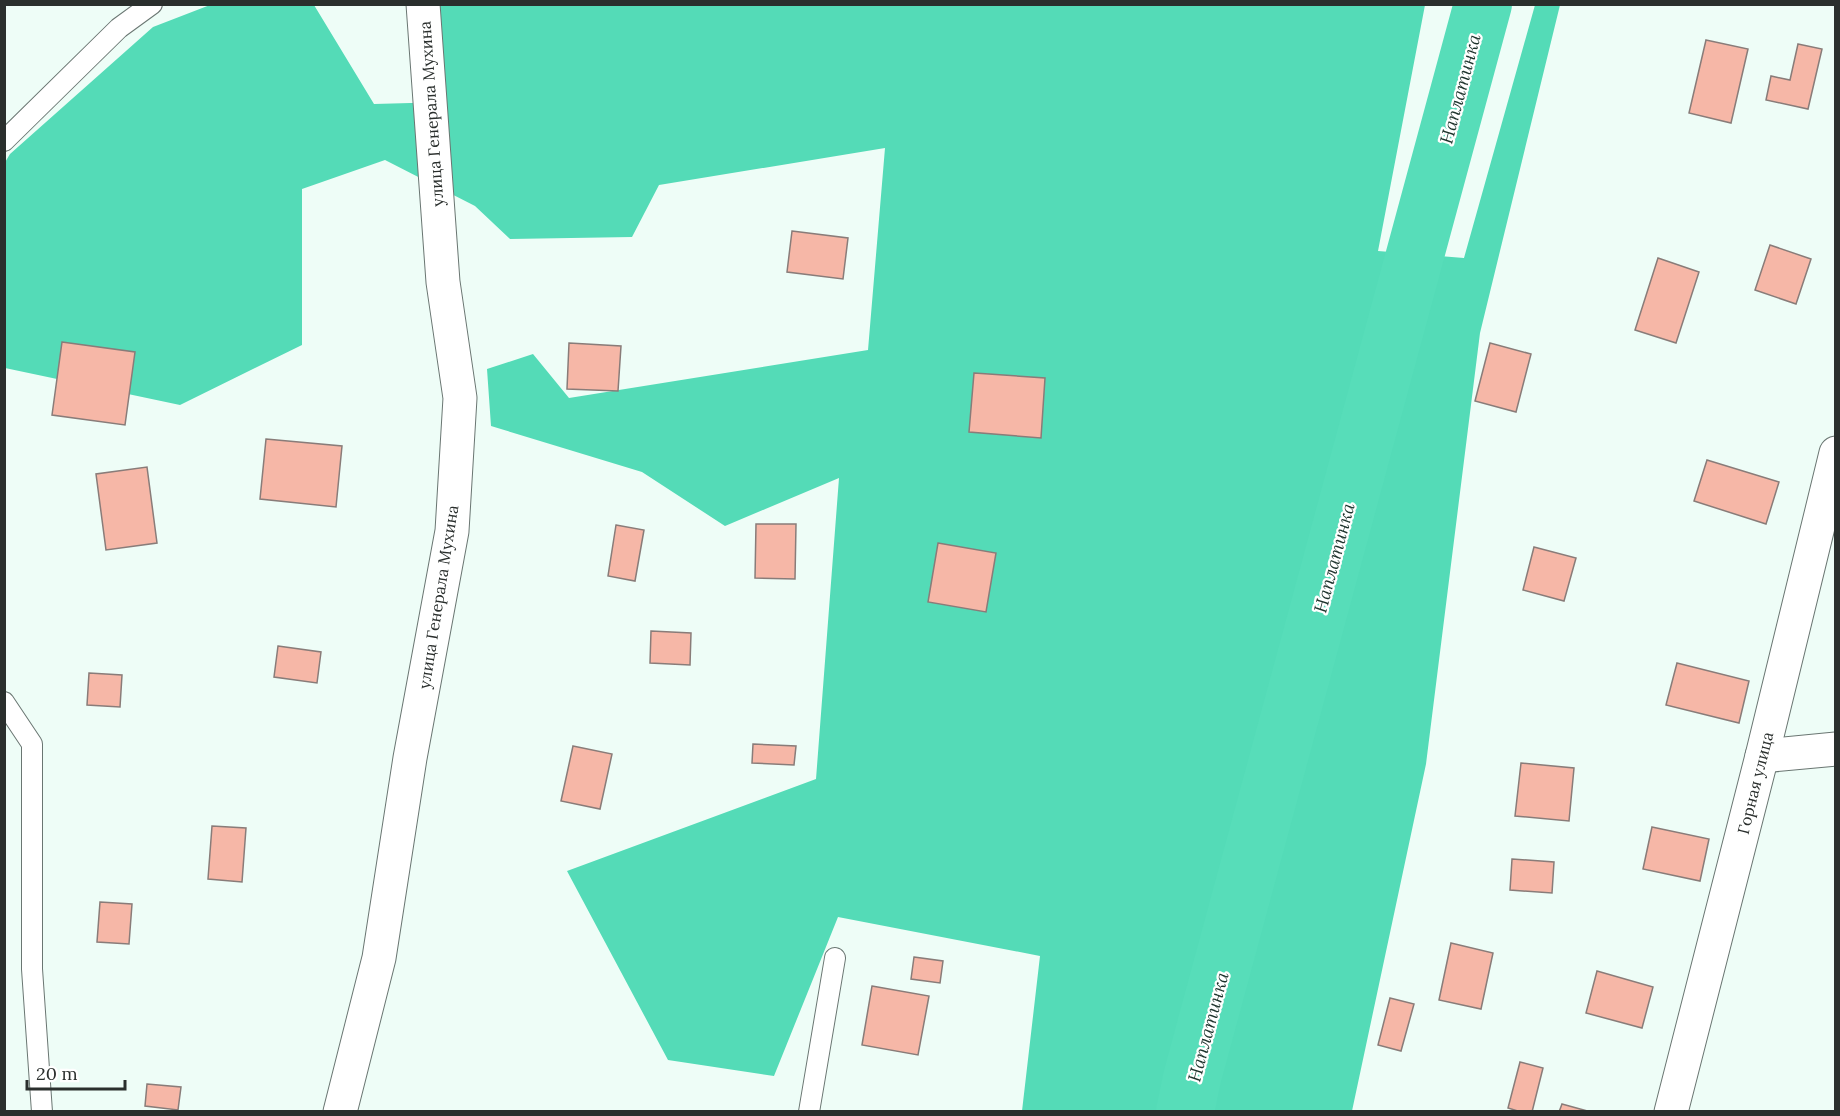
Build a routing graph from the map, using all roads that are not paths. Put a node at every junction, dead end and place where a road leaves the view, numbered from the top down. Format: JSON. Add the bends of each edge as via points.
{"nodes":[{"id":1,"x":152,"y":4,"type":"edge"},
{"id":2,"x":423,"y":4,"type":"edge"},
{"id":3,"x":4,"y":141,"type":"edge"},
{"id":4,"x":1836,"y":453,"type":"edge"},
{"id":5,"x":4,"y":702,"type":"edge"},
{"id":6,"x":1836,"y":749,"type":"edge"},
{"id":7,"x":1762,"y":756,"type":"junction"},
{"id":8,"x":835,"y":958,"type":"dead end"},
{"id":9,"x":42,"y":1112,"type":"edge"},
{"id":10,"x":340,"y":1112,"type":"edge"},
{"id":11,"x":810,"y":1112,"type":"edge"},
{"id":12,"x":1671,"y":1112,"type":"edge"}],
"edges":[{"from":1,"to":3,"type":"lane","via":[[119,28]]},
{"from":2,"to":10,"type":"street","name":"улица Генерала Мухина","via":[[443,282],[460,398],[452,531],[410,758],[379,958]]},
{"from":4,"to":7,"type":"street","name":"Горная улица"},
{"from":5,"to":9,"type":"lane","via":[[32,744],[32,969]]},
{"from":6,"to":7,"type":"street"},
{"from":7,"to":12,"type":"street","name":"Горная улица"},
{"from":8,"to":11,"type":"lane"}]}
